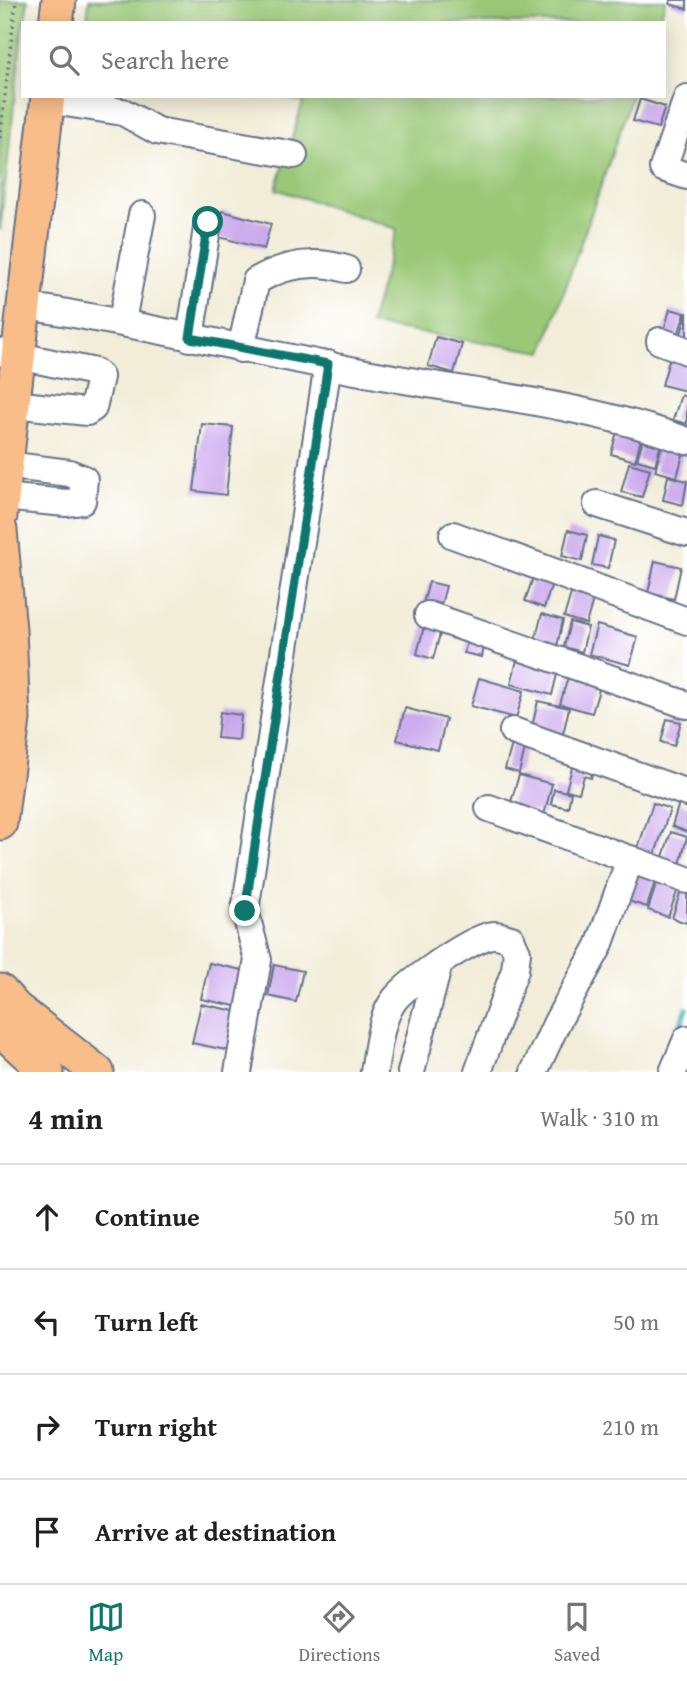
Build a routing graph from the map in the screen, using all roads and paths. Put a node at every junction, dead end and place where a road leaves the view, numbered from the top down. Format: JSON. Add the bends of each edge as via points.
{"nodes":[{"id":1,"x":16,"y":0,"type":"edge"},
{"id":2,"x":38,"y":0,"type":"edge"},
{"id":3,"x":59,"y":0,"type":"edge"},
{"id":4,"x":36,"y":21,"type":"edge"},
{"id":5,"x":56,"y":21,"type":"edge"},
{"id":6,"x":41,"y":98,"type":"edge"},
{"id":7,"x":687,"y":98,"type":"edge"},
{"id":8,"x":0,"y":138,"type":"edge"},
{"id":9,"x":294,"y":155,"type":"dead end"},
{"id":10,"x":687,"y":176,"type":"edge"},
{"id":11,"x":142,"y":215,"type":"dead end"},
{"id":12,"x":208,"y":222,"type":"dead end"},
{"id":13,"x":346,"y":269,"type":"dead end"},
{"id":14,"x":44,"y":309,"type":"dead end"},
{"id":15,"x":122,"y":321,"type":"junction"},
{"id":16,"x":190,"y":338,"type":"junction"},
{"id":17,"x":660,"y":341,"type":"dead end"},
{"id":18,"x":6,"y":346,"type":"edge"},
{"id":19,"x":241,"y":349,"type":"junction"},
{"id":20,"x":687,"y":351,"type":"edge"},
{"id":21,"x":328,"y":364,"type":"junction"},
{"id":22,"x":13,"y":404,"type":"junction"},
{"id":23,"x":687,"y":441,"type":"edge"},
{"id":24,"x":3,"y":493,"type":"edge"},
{"id":25,"x":597,"y":504,"type":"dead end"},
{"id":26,"x":0,"y":530,"type":"edge"},
{"id":27,"x":687,"y":533,"type":"edge"},
{"id":28,"x":453,"y":535,"type":"dead end"},
{"id":29,"x":428,"y":615,"type":"dead end"},
{"id":30,"x":687,"y":621,"type":"edge"},
{"id":31,"x":687,"y":705,"type":"edge"},
{"id":32,"x":513,"y":731,"type":"dead end"},
{"id":33,"x":687,"y":793,"type":"edge"},
{"id":34,"x":489,"y":808,"type":"dead end"},
{"id":35,"x":0,"y":823,"type":"edge"},
{"id":36,"x":630,"y":859,"type":"junction"},
{"id":37,"x":687,"y":880,"type":"edge"},
{"id":38,"x":439,"y":963,"type":"junction"},
{"id":39,"x":0,"y":991,"type":"edge"},
{"id":40,"x":0,"y":1028,"type":"edge"},
{"id":41,"x":687,"y":1039,"type":"edge"},
{"id":42,"x":677,"y":1071,"type":"edge"},
{"id":43,"x":47,"y":1072,"type":"edge"},
{"id":44,"x":97,"y":1072,"type":"edge"},
{"id":45,"x":238,"y":1072,"type":"edge"},
{"id":46,"x":374,"y":1072,"type":"edge"},
{"id":47,"x":411,"y":1072,"type":"edge"},
{"id":48,"x":478,"y":1072,"type":"edge"},
{"id":49,"x":534,"y":1072,"type":"edge"}],
"edges":[{"from":1,"to":8,"type":"path"},
{"from":2,"to":4,"type":"main road"},
{"from":3,"to":5,"type":"main road"},
{"from":6,"to":9,"type":"street","via":[[123,112],[157,131]]},
{"from":6,"to":18,"type":"main road"},
{"from":7,"to":10,"type":"street","via":[[663,168]]},
{"from":11,"to":15,"type":"street"},
{"from":12,"to":16,"type":"street"},
{"from":13,"to":19,"type":"street","via":[[328,263],[300,263],[256,281]]},
{"from":14,"to":15,"type":"street"},
{"from":15,"to":16,"type":"street"},
{"from":16,"to":19,"type":"street"},
{"from":17,"to":20,"type":"street"},
{"from":18,"to":22,"type":"main road"},
{"from":18,"to":22,"type":"street","via":[[100,377],[93,408],[87,412]]},
{"from":19,"to":21,"type":"street"},
{"from":21,"to":23,"type":"street","via":[[598,412]]},
{"from":21,"to":45,"type":"street","via":[[245,911],[258,960]]},
{"from":22,"to":24,"type":"main road"},
{"from":25,"to":27,"type":"street"},
{"from":26,"to":35,"type":"main road","via":[[13,719]]},
{"from":28,"to":30,"type":"street"},
{"from":29,"to":31,"type":"street"},
{"from":32,"to":33,"type":"street"},
{"from":34,"to":36,"type":"street"},
{"from":36,"to":37,"type":"street"},
{"from":36,"to":49,"type":"street","via":[[599,946]]},
{"from":38,"to":46,"type":"street","via":[[395,999],[380,1034]]},
{"from":38,"to":47,"type":"street"},
{"from":38,"to":48,"type":"street","via":[[475,940],[495,935],[511,939],[517,952],[515,970]]},
{"from":39,"to":44,"type":"main road"},
{"from":40,"to":43,"type":"main road"},
{"from":41,"to":42,"type":"street"}]}
